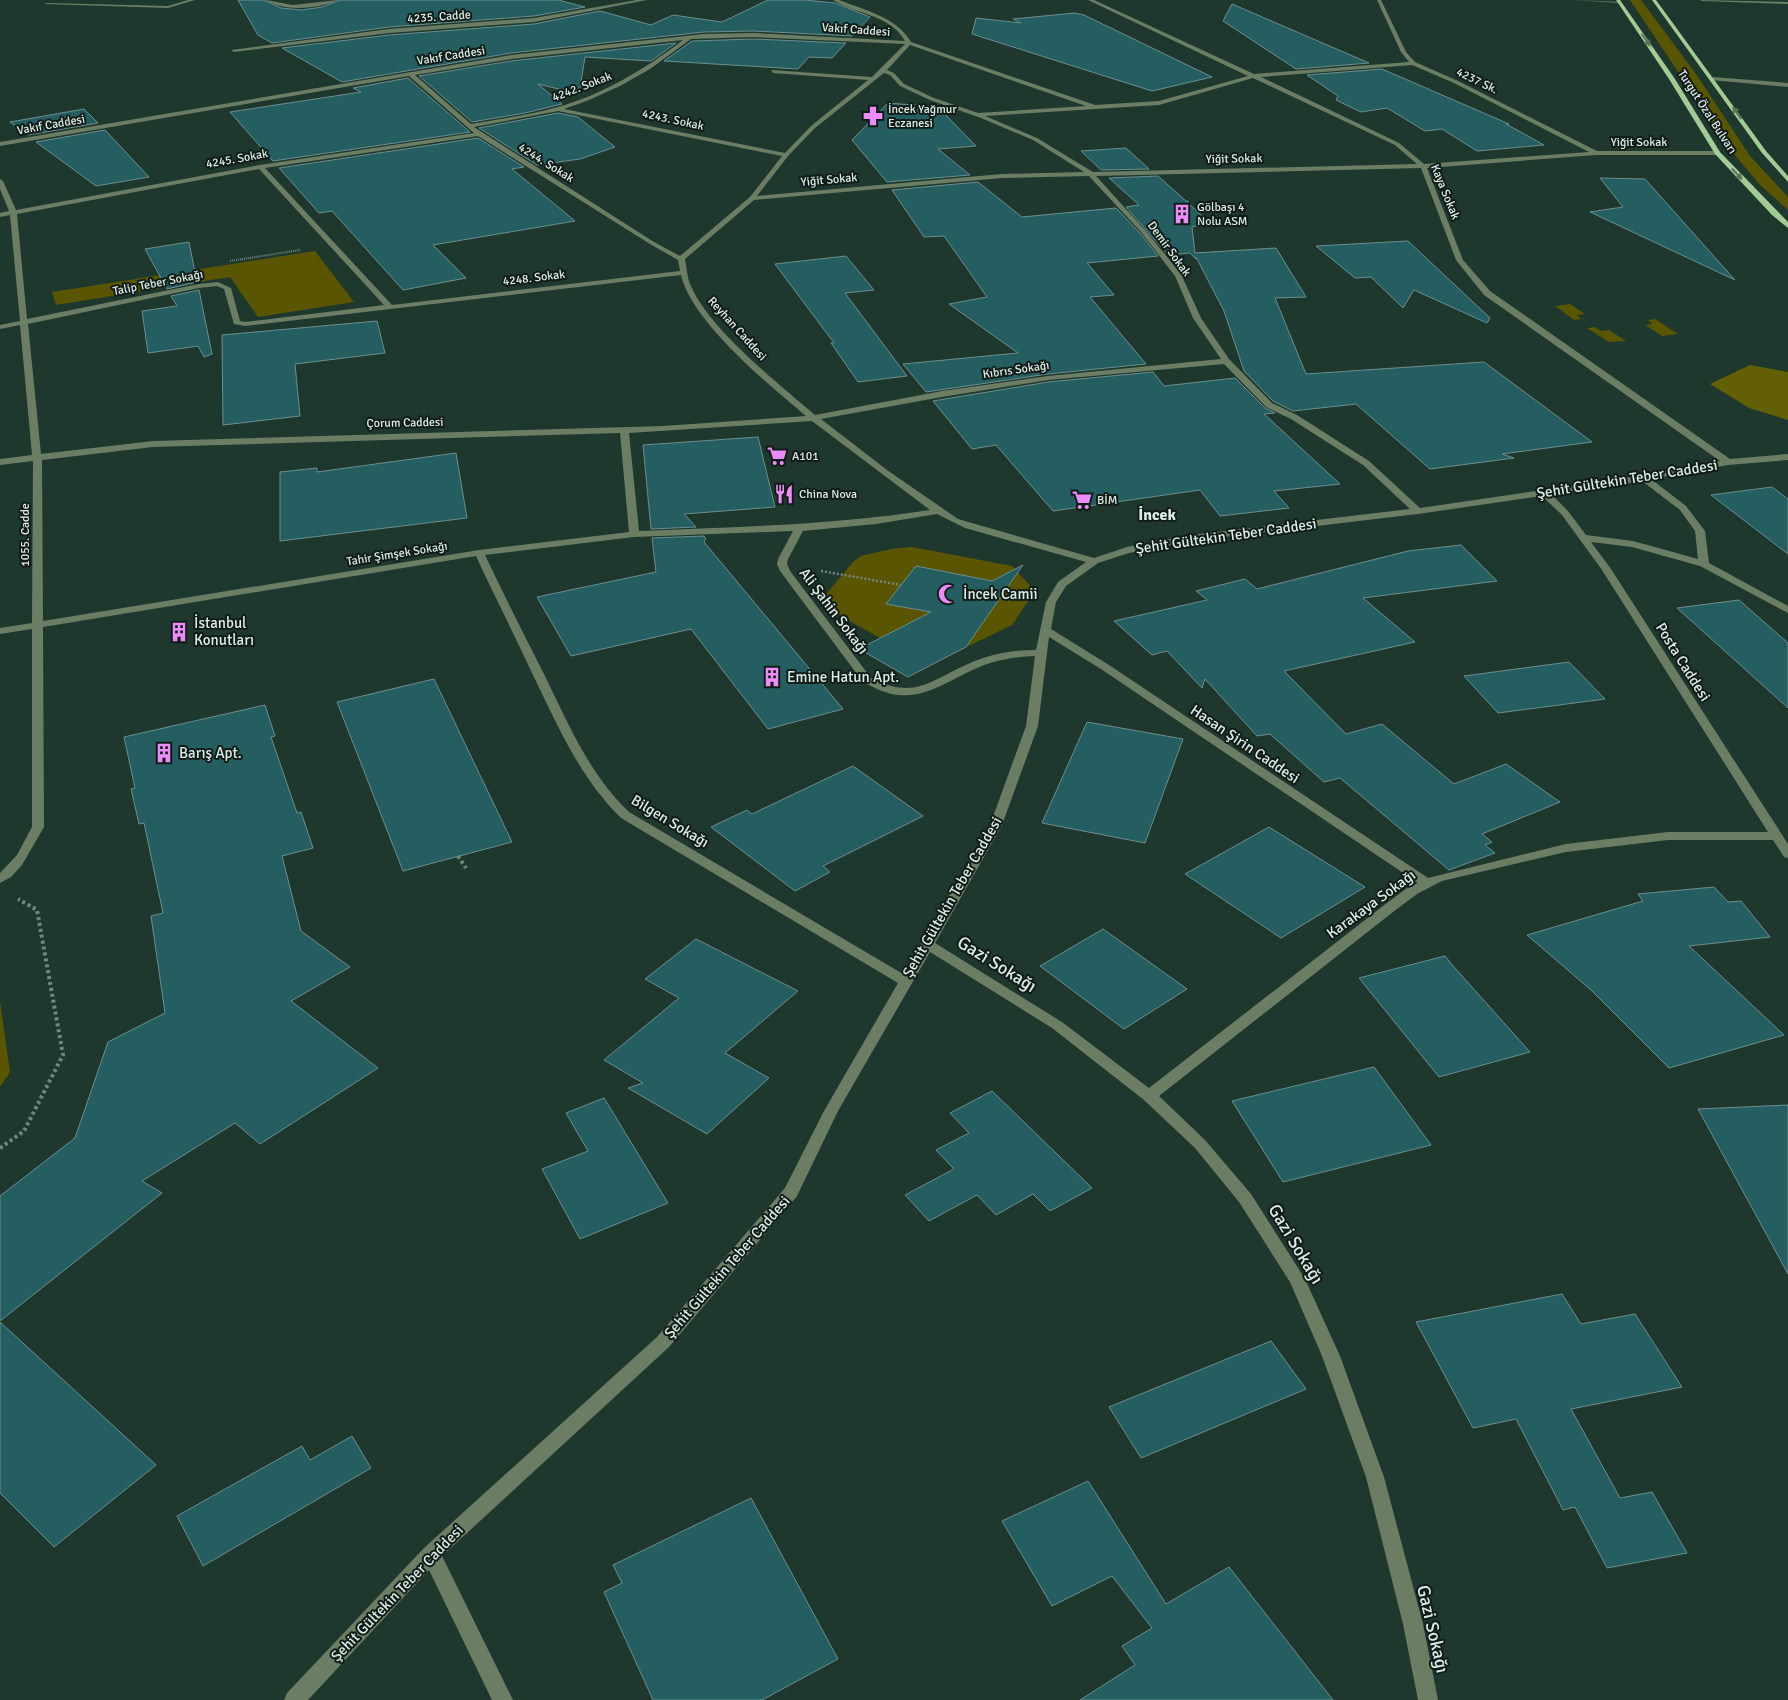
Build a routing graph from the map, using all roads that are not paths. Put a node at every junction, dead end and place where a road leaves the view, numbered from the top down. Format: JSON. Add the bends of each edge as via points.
{"nodes":[{"id":1,"x":193,"y":0,"type":"edge"},
{"id":2,"x":268,"y":0,"type":"edge"},
{"id":3,"x":336,"y":0,"type":"edge"},
{"id":4,"x":645,"y":0,"type":"edge"},
{"id":5,"x":835,"y":0,"type":"edge"},
{"id":6,"x":1090,"y":0,"type":"edge"},
{"id":7,"x":1379,"y":0,"type":"edge"},
{"id":8,"x":1575,"y":0,"type":"edge"},
{"id":9,"x":1654,"y":0,"type":"edge"},
{"id":10,"x":1702,"y":0,"type":"edge"},
{"id":11,"x":1618,"y":1,"type":"edge"},
{"id":12,"x":1788,"y":3,"type":"edge"},
{"id":13,"x":46,"y":4,"type":"dead end"},
{"id":14,"x":690,"y":37,"type":"junction"},
{"id":15,"x":909,"y":43,"type":"junction"},
{"id":16,"x":234,"y":50,"type":"dead end"},
{"id":17,"x":1413,"y":64,"type":"junction"},
{"id":18,"x":883,"y":70,"type":"junction"},
{"id":19,"x":773,"y":72,"type":"dead end"},
{"id":20,"x":409,"y":73,"type":"junction"},
{"id":21,"x":1253,"y":76,"type":"junction"},
{"id":22,"x":873,"y":79,"type":"junction"},
{"id":23,"x":1713,"y":79,"type":"junction"},
{"id":24,"x":1788,"y":85,"type":"edge"},
{"id":25,"x":1098,"y":108,"type":"junction"},
{"id":26,"x":555,"y":110,"type":"junction"},
{"id":27,"x":976,"y":114,"type":"junction"},
{"id":28,"x":469,"y":126,"type":"junction"},
{"id":29,"x":479,"y":134,"type":"junction"},
{"id":30,"x":0,"y":144,"type":"edge"},
{"id":31,"x":1596,"y":153,"type":"junction"},
{"id":32,"x":1717,"y":153,"type":"junction"},
{"id":33,"x":786,"y":155,"type":"junction"},
{"id":34,"x":260,"y":166,"type":"junction"},
{"id":35,"x":1423,"y":166,"type":"junction"},
{"id":36,"x":1090,"y":173,"type":"junction"},
{"id":37,"x":1788,"y":180,"type":"edge"},
{"id":38,"x":0,"y":181,"type":"edge"},
{"id":39,"x":752,"y":198,"type":"junction"},
{"id":40,"x":13,"y":212,"type":"junction"},
{"id":41,"x":0,"y":215,"type":"edge"},
{"id":42,"x":1788,"y":226,"type":"edge"},
{"id":43,"x":682,"y":259,"type":"junction"},
{"id":44,"x":682,"y":272,"type":"junction"},
{"id":45,"x":389,"y":306,"type":"junction"},
{"id":46,"x":25,"y":321,"type":"junction"},
{"id":47,"x":0,"y":327,"type":"edge"},
{"id":48,"x":1226,"y":360,"type":"junction"},
{"id":49,"x":812,"y":418,"type":"junction"},
{"id":50,"x":624,"y":430,"type":"junction"},
{"id":51,"x":37,"y":457,"type":"junction"},
{"id":52,"x":1788,"y":457,"type":"edge"},
{"id":53,"x":0,"y":462,"type":"edge"},
{"id":54,"x":1728,"y":462,"type":"junction"},
{"id":55,"x":1644,"y":478,"type":"junction"},
{"id":56,"x":1544,"y":493,"type":"junction"},
{"id":57,"x":940,"y":510,"type":"junction"},
{"id":58,"x":1418,"y":510,"type":"junction"},
{"id":59,"x":800,"y":528,"type":"junction"},
{"id":60,"x":634,"y":534,"type":"junction"},
{"id":61,"x":1584,"y":538,"type":"junction"},
{"id":62,"x":479,"y":553,"type":"junction"},
{"id":63,"x":1094,"y":561,"type":"junction"},
{"id":64,"x":1704,"y":564,"type":"junction"},
{"id":65,"x":1788,"y":610,"type":"edge"},
{"id":66,"x":38,"y":625,"type":"junction"},
{"id":67,"x":1046,"y":630,"type":"junction"},
{"id":68,"x":0,"y":631,"type":"edge"},
{"id":69,"x":1041,"y":653,"type":"junction"},
{"id":70,"x":1776,"y":836,"type":"junction"},
{"id":71,"x":1788,"y":854,"type":"edge"},
{"id":72,"x":0,"y":880,"type":"edge"},
{"id":73,"x":1427,"y":883,"type":"junction"},
{"id":74,"x":928,"y":945,"type":"junction"},
{"id":75,"x":905,"y":980,"type":"junction"},
{"id":76,"x":1149,"y":1096,"type":"junction"},
{"id":77,"x":431,"y":1554,"type":"junction"},
{"id":78,"x":294,"y":1700,"type":"edge"},
{"id":79,"x":503,"y":1700,"type":"edge"},
{"id":80,"x":1428,"y":1700,"type":"edge"}],
"edges":[{"from":1,"to":13,"type":"street","via":[[168,7]]},
{"from":2,"to":3,"type":"street","via":[[288,7]]},
{"from":4,"to":16,"type":"street","name":"4235. Cadde","via":[[534,20],[389,31]]},
{"from":5,"to":15,"type":"street","via":[[895,27]]},
{"from":6,"to":21,"type":"street","name":"Kaya Sokak"},
{"from":7,"to":17,"type":"street"},
{"from":8,"to":11,"type":"street"},
{"from":9,"to":23,"type":"main road","name":"Turgut Özal Bulvarı"},
{"from":10,"to":12,"type":"street"},
{"from":11,"to":32,"type":"main road","name":"Turgut Özal Bulvarı","one_way":true,"via":[[1672,79]]},
{"from":14,"to":15,"type":"street","name":"Vakıf Caddesi","via":[[768,35]]},
{"from":14,"to":20,"type":"street","name":"Vakıf Caddesi","via":[[543,52]]},
{"from":14,"to":26,"type":"street","name":"4242. Sokak","via":[[635,76],[584,101]]},
{"from":15,"to":18,"type":"street"},
{"from":15,"to":25,"type":"street"},
{"from":17,"to":21,"type":"street"},
{"from":17,"to":31,"type":"street","name":"4237 Sk.","via":[[1456,82]]},
{"from":18,"to":22,"type":"street"},
{"from":18,"to":27,"type":"street","name":"Demir Sokak","via":[[902,85]]},
{"from":19,"to":22,"type":"street"},
{"from":20,"to":28,"type":"street","name":"4244. Sokak"},
{"from":20,"to":30,"type":"street","name":"Vakıf Caddesi"},
{"from":21,"to":25,"type":"street","via":[[1159,104]]},
{"from":21,"to":35,"type":"street","name":"Kaya Sokak","via":[[1397,144]]},
{"from":22,"to":33,"type":"street","via":[[818,122]]},
{"from":23,"to":24,"type":"street"},
{"from":37,"to":23,"type":"main road","name":"Turgut Özal Bulvarı","one_way":true,"via":[[1764,152]]},
{"from":25,"to":27,"type":"street"},
{"from":26,"to":28,"type":"street","name":"4242. Sokak"},
{"from":26,"to":33,"type":"street","name":"4243. Sokak"},
{"from":27,"to":36,"type":"street","name":"Demir Sokak","via":[[1035,139]]},
{"from":28,"to":29,"type":"street","name":"4244. Sokak"},
{"from":29,"to":34,"type":"street","name":"4245. Sokak"},
{"from":29,"to":43,"type":"street","name":"4244. Sokak"},
{"from":31,"to":32,"type":"street","name":"Yiğit Sokak"},
{"from":31,"to":35,"type":"street","name":"Yiğit Sokak"},
{"from":32,"to":42,"type":"main road","name":"Turgut Özal Bulvarı","one_way":true},
{"from":33,"to":39,"type":"street"},
{"from":34,"to":40,"type":"street","name":"4245. Sokak"},
{"from":34,"to":45,"type":"street"},
{"from":35,"to":36,"type":"street","name":"Yiğit Sokak"},
{"from":35,"to":54,"type":"street","name":"Kaya Sokak","via":[[1460,260],[1487,293]]},
{"from":36,"to":39,"type":"street","name":"Yiğit Sokak","via":[[1002,176]]},
{"from":36,"to":48,"type":"street","name":"Demir Sokak","via":[[1143,231],[1178,276],[1197,318]]},
{"from":38,"to":40,"type":"street","name":"1055. Cadde"},
{"from":39,"to":43,"type":"street"},
{"from":40,"to":41,"type":"street","name":"4245. Sokak"},
{"from":40,"to":46,"type":"street","name":"1055. Cadde"},
{"from":43,"to":44,"type":"street","name":"Reyhan Caddesi"},
{"from":44,"to":45,"type":"street","name":"4248. Sokak"},
{"from":44,"to":49,"type":"street","name":"Reyhan Caddesi","via":[[696,301],[710,320],[787,398]]},
{"from":45,"to":46,"type":"street","name":"Talip Teber Sokağı","via":[[245,324],[237,322],[226,288],[218,284]]},
{"from":46,"to":47,"type":"street"},
{"from":46,"to":51,"type":"street","name":"1055. Cadde"},
{"from":48,"to":49,"type":"street","name":"Kıbrıs Sokağı","via":[[1022,382]]},
{"from":48,"to":58,"type":"street","name":"Demir Sokak","via":[[1269,405],[1294,417],[1366,463]]},
{"from":49,"to":50,"type":"street","name":"Çorum Caddesi"},
{"from":49,"to":57,"type":"street","name":"Reyhan Caddesi"},
{"from":50,"to":51,"type":"street","name":"Çorum Caddesi","via":[[153,444]]},
{"from":50,"to":60,"type":"street"},
{"from":51,"to":53,"type":"street","name":"Çorum Caddesi"},
{"from":51,"to":66,"type":"street","name":"1055. Cadde"},
{"from":52,"to":54,"type":"street","name":"Şehit Gültekin Teber Caddesi"},
{"from":54,"to":55,"type":"street","name":"Şehit Gültekin Teber Caddesi"},
{"from":55,"to":56,"type":"street","name":"Şehit Gültekin Teber Caddesi"},
{"from":55,"to":64,"type":"street","via":[[1683,508],[1700,531]]},
{"from":56,"to":58,"type":"street","name":"Şehit Gültekin Teber Caddesi"},
{"from":56,"to":61,"type":"street","name":"Posta Caddesi"},
{"from":57,"to":59,"type":"street","name":"Tahir Şimşek Sokağı","via":[[876,521]]},
{"from":57,"to":63,"type":"street","name":"Reyhan Caddesi","via":[[955,521],[981,530]]},
{"from":58,"to":63,"type":"street","name":"Şehit Gültekin Teber Caddesi","via":[[1191,538],[1127,550]]},
{"from":59,"to":60,"type":"street","name":"Tahir Şimşek Sokağı"},
{"from":59,"to":69,"type":"street","name":"Ali Şahin Sokağı","via":[[783,559],[785,571],[867,680],[879,688],[891,692],[915,692],[986,660]]},
{"from":60,"to":62,"type":"street","name":"Tahir Şimşek Sokağı"},
{"from":61,"to":64,"type":"street","via":[[1633,544]]},
{"from":61,"to":70,"type":"street","name":"Posta Caddesi"},
{"from":62,"to":66,"type":"street","name":"Tahir Şimşek Sokağı"},
{"from":62,"to":75,"type":"street","name":"Bilgen Sokağı","via":[[571,740],[594,782],[612,804],[625,815]]},
{"from":63,"to":67,"type":"street","name":"Şehit Gültekin Teber Caddesi","via":[[1062,584],[1051,602]]},
{"from":64,"to":65,"type":"street"},
{"from":66,"to":68,"type":"street","name":"Tahir Şimşek Sokağı"},
{"from":66,"to":72,"type":"street","name":"1055. Cadde","via":[[38,827],[26,851]]},
{"from":67,"to":69,"type":"street","name":"Şehit Gültekin Teber Caddesi"},
{"from":67,"to":73,"type":"street","name":"Hasan Şirin Caddesi"},
{"from":69,"to":74,"type":"street","name":"Şehit Gültekin Teber Caddesi","via":[[1032,726],[996,825]]},
{"from":70,"to":71,"type":"street","name":"Posta Caddesi"},
{"from":70,"to":73,"type":"street","name":"Karakaya Sokağı","via":[[1668,836],[1605,842],[1533,855]]},
{"from":73,"to":76,"type":"street","name":"Karakaya Sokağı","via":[[1388,909]]},
{"from":74,"to":75,"type":"street","name":"Şehit Gültekin Teber Caddesi"},
{"from":74,"to":76,"type":"street","name":"Gazi Sokağı","via":[[1057,1025]]},
{"from":75,"to":77,"type":"street","name":"Şehit Gültekin Teber Caddesi","via":[[831,1111],[791,1192],[663,1342]]},
{"from":76,"to":80,"type":"street","name":"Gazi Sokağı","via":[[1200,1144],[1245,1198],[1297,1279],[1331,1356],[1375,1477],[1413,1624]]},
{"from":77,"to":78,"type":"street","name":"Şehit Gültekin Teber Caddesi"},
{"from":77,"to":79,"type":"street"}]}
